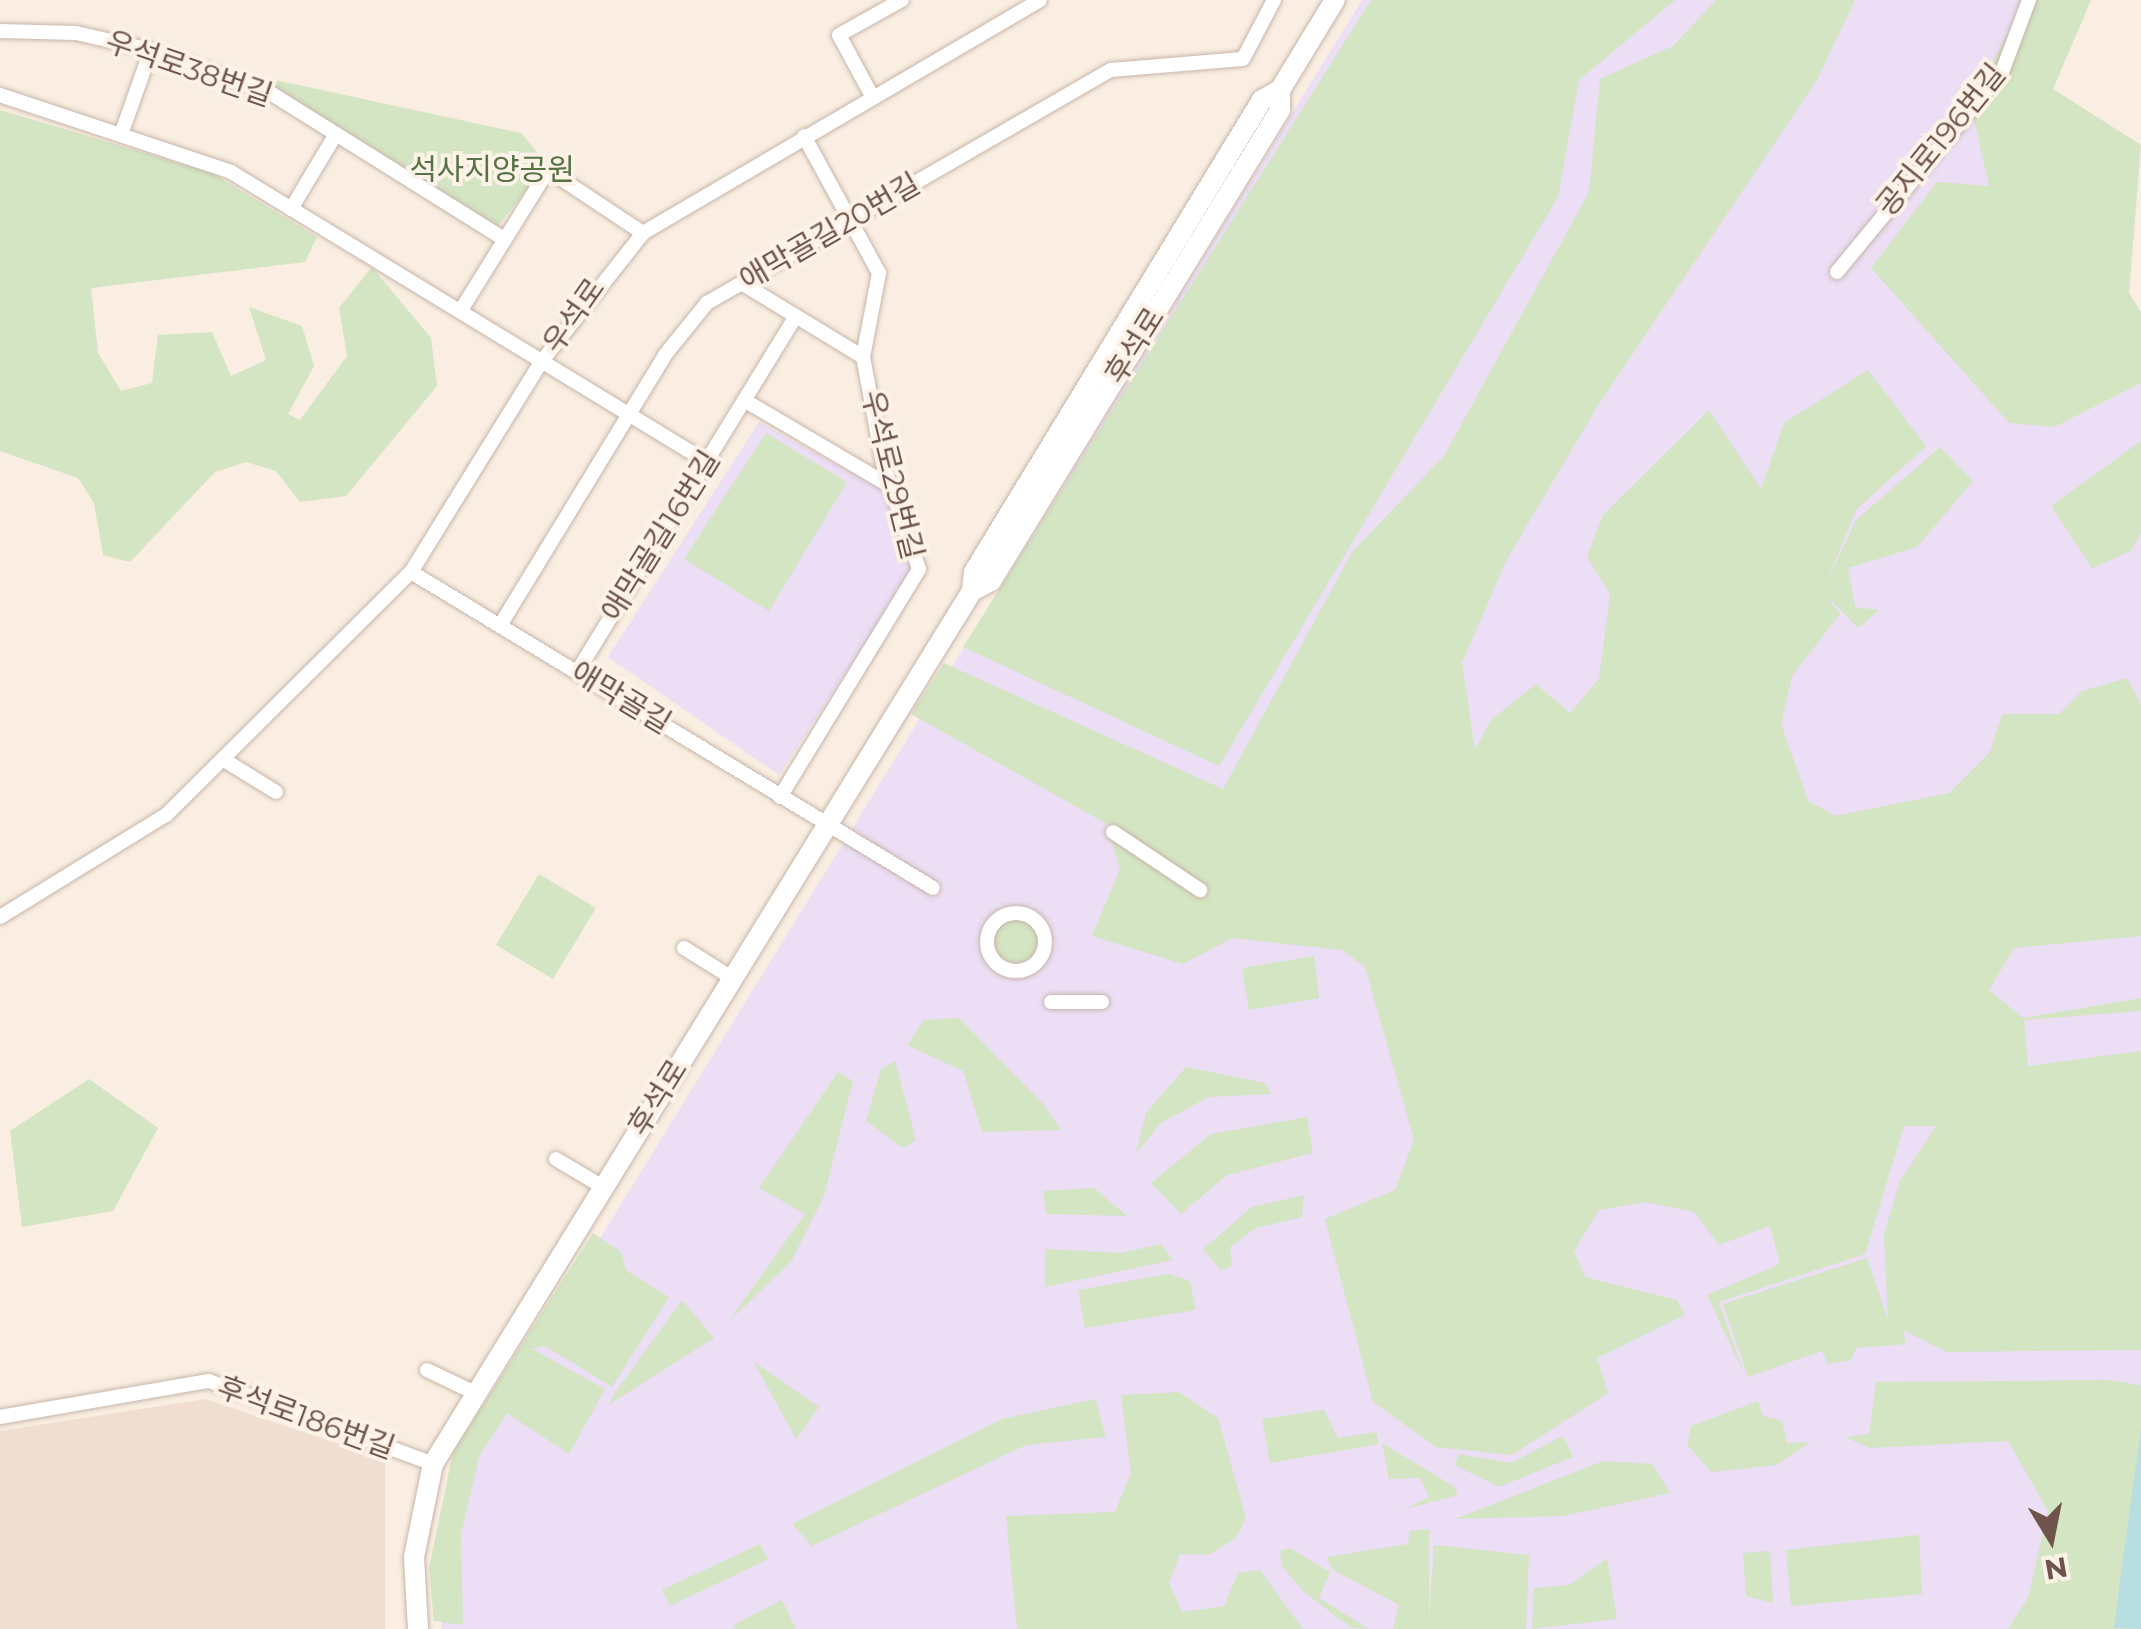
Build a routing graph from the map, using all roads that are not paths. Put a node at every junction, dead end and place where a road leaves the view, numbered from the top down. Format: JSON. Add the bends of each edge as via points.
{"nodes":[{"id":1,"x":902,"y":0,"type":"edge"},
{"id":2,"x":1040,"y":0,"type":"edge"},
{"id":3,"x":1274,"y":0,"type":"edge"},
{"id":4,"x":1335,"y":0,"type":"edge"},
{"id":5,"x":2029,"y":0,"type":"edge"},
{"id":6,"x":0,"y":31,"type":"edge"},
{"id":7,"x":152,"y":50,"type":"junction"},
{"id":8,"x":0,"y":95,"type":"edge"},
{"id":9,"x":872,"y":96,"type":"junction"},
{"id":10,"x":123,"y":129,"type":"junction"},
{"id":11,"x":336,"y":134,"type":"junction"},
{"id":12,"x":804,"y":136,"type":"junction"},
{"id":13,"x":291,"y":208,"type":"junction"},
{"id":14,"x":854,"y":217,"type":"junction"},
{"id":15,"x":643,"y":233,"type":"junction"},
{"id":16,"x":504,"y":238,"type":"junction"},
{"id":17,"x":1837,"y":272,"type":"dead end"},
{"id":18,"x":744,"y":284,"type":"junction"},
{"id":19,"x":462,"y":310,"type":"junction"},
{"id":20,"x":794,"y":319,"type":"junction"},
{"id":21,"x":863,"y":357,"type":"junction"},
{"id":22,"x":542,"y":361,"type":"junction"},
{"id":23,"x":744,"y":400,"type":"junction"},
{"id":24,"x":628,"y":415,"type":"junction"},
{"id":25,"x":707,"y":462,"type":"junction"},
{"id":26,"x":890,"y":486,"type":"junction"},
{"id":27,"x":411,"y":572,"type":"junction"},
{"id":28,"x":501,"y":624,"type":"junction"},
{"id":29,"x":576,"y":672,"type":"junction"},
{"id":30,"x":224,"y":760,"type":"junction"},
{"id":31,"x":276,"y":792,"type":"dead end"},
{"id":32,"x":780,"y":797,"type":"junction"},
{"id":33,"x":828,"y":826,"type":"junction"},
{"id":34,"x":1112,"y":832,"type":"dead end"},
{"id":35,"x":933,"y":888,"type":"dead end"},
{"id":36,"x":1200,"y":890,"type":"dead end"},
{"id":37,"x":0,"y":917,"type":"edge"},
{"id":38,"x":684,"y":948,"type":"dead end"},
{"id":39,"x":1039,"y":960,"type":"joint"},
{"id":40,"x":732,"y":978,"type":"junction"},
{"id":41,"x":1051,"y":1002,"type":"dead end"},
{"id":42,"x":1102,"y":1002,"type":"dead end"},
{"id":43,"x":556,"y":1158,"type":"dead end"},
{"id":44,"x":603,"y":1187,"type":"junction"},
{"id":45,"x":427,"y":1370,"type":"dead end"},
{"id":46,"x":475,"y":1392,"type":"junction"},
{"id":47,"x":0,"y":1417,"type":"edge"},
{"id":48,"x":432,"y":1464,"type":"junction"},
{"id":49,"x":418,"y":1629,"type":"edge"}],
"edges":[{"from":1,"to":9,"type":"street","via":[[839,35]]},
{"from":2,"to":9,"type":"street","name":"우석로"},
{"from":3,"to":14,"type":"street","name":"애막골길20번길","via":[[1243,59],[1111,70]]},
{"from":4,"to":33,"type":"street","name":"후석로","via":[[1280,90],[1280,110],[991,581],[972,591]]},
{"from":5,"to":17,"type":"street","name":"공지로196번길","via":[[2002,72]]},
{"from":6,"to":7,"type":"street","name":"우석로38번길","via":[[76,33]]},
{"from":7,"to":10,"type":"street"},
{"from":7,"to":11,"type":"street","name":"우석로38번길","via":[[272,94]]},
{"from":8,"to":10,"type":"street"},
{"from":9,"to":12,"type":"street","name":"우석로"},
{"from":10,"to":13,"type":"street","via":[[231,172]]},
{"from":11,"to":13,"type":"street"},
{"from":11,"to":16,"type":"street","name":"우석로38번길"},
{"from":12,"to":14,"type":"street","name":"우석로29번길"},
{"from":12,"to":15,"type":"street","name":"우석로"},
{"from":13,"to":19,"type":"street"},
{"from":14,"to":18,"type":"street","name":"애막골길20번길"},
{"from":14,"to":21,"type":"street","name":"우석로29번길","via":[[880,273]]},
{"from":15,"to":16,"type":"street","via":[[548,170]]},
{"from":15,"to":22,"type":"street","name":"우석로"},
{"from":16,"to":19,"type":"street"},
{"from":18,"to":20,"type":"street"},
{"from":18,"to":24,"type":"street","name":"애막골길20번길","via":[[707,303]]},
{"from":19,"to":22,"type":"street"},
{"from":20,"to":21,"type":"street"},
{"from":20,"to":23,"type":"street","name":"애막골길16번길"},
{"from":21,"to":26,"type":"street","name":"우석로29번길"},
{"from":22,"to":24,"type":"street"},
{"from":22,"to":27,"type":"street","name":"우석로"},
{"from":23,"to":25,"type":"street","name":"애막골길16번길"},
{"from":23,"to":26,"type":"street"},
{"from":24,"to":25,"type":"street"},
{"from":24,"to":28,"type":"street","name":"애막골길20번길"},
{"from":25,"to":29,"type":"street","name":"애막골길16번길"},
{"from":26,"to":32,"type":"street","name":"우석로29번길","via":[[919,569]]},
{"from":27,"to":28,"type":"street","name":"애막골길"},
{"from":27,"to":30,"type":"street","name":"우석로"},
{"from":28,"to":29,"type":"street","name":"애막골길"},
{"from":29,"to":32,"type":"street","name":"애막골길"},
{"from":30,"to":31,"type":"street"},
{"from":30,"to":37,"type":"street","name":"우석로","via":[[166,815]]},
{"from":32,"to":33,"type":"street","name":"애막골길"},
{"from":33,"to":35,"type":"street","name":"애막골길"},
{"from":33,"to":40,"type":"street","name":"후석로"},
{"from":34,"to":36,"type":"street"},
{"from":38,"to":40,"type":"street"},
{"from":39,"to":39,"type":"street","via":[[1038,922],[1010,913],[992,923],[987,948],[1002,968]]},
{"from":40,"to":44,"type":"street","name":"후석로"},
{"from":41,"to":42,"type":"street"},
{"from":43,"to":44,"type":"street"},
{"from":44,"to":46,"type":"street","name":"후석로"},
{"from":45,"to":46,"type":"street"},
{"from":46,"to":48,"type":"street","name":"후석로"},
{"from":47,"to":48,"type":"street","name":"후석로186번길","via":[[209,1381]]},
{"from":48,"to":49,"type":"street","name":"후석로","via":[[414,1557]]}]}
